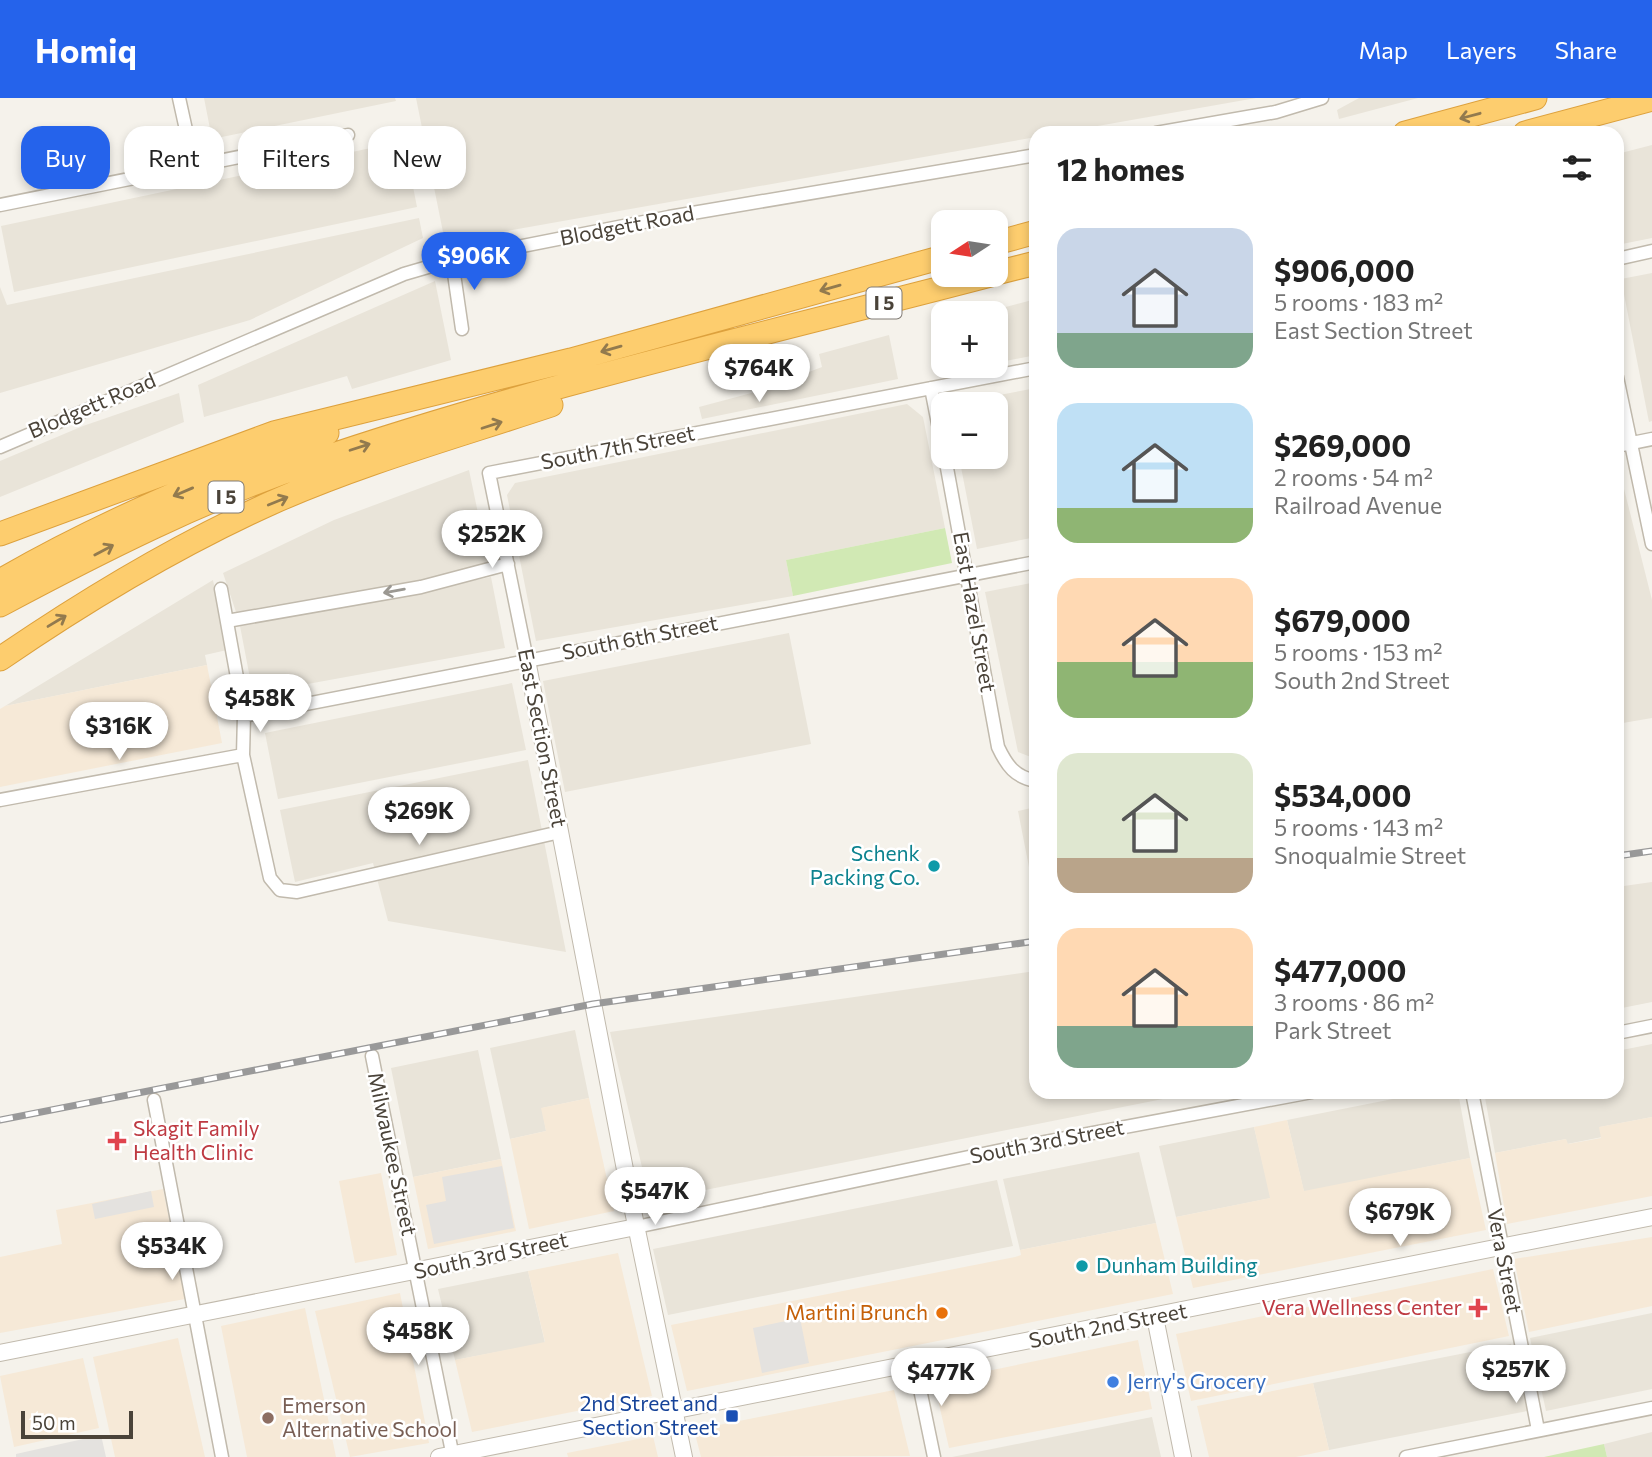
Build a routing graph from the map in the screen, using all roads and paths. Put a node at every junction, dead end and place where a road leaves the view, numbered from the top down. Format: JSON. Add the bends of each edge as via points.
{"nodes":[{"id":1,"x":179,"y":98,"type":"edge"},
{"id":2,"x":1322,"y":98,"type":"edge"},
{"id":3,"x":1535,"y":98,"type":"edge"},
{"id":4,"x":1652,"y":99,"type":"edge"},
{"id":5,"x":185,"y":126,"type":"edge"},
{"id":6,"x":1194,"y":126,"type":"edge"},
{"id":7,"x":1431,"y":126,"type":"edge"},
{"id":8,"x":1551,"y":126,"type":"edge"},
{"id":9,"x":1029,"y":156,"type":"edge"},
{"id":10,"x":124,"y":180,"type":"edge"},
{"id":11,"x":0,"y":205,"type":"edge"},
{"id":12,"x":1029,"y":234,"type":"edge"},
{"id":13,"x":1008,"y":240,"type":"edge"},
{"id":14,"x":1652,"y":251,"type":"edge"},
{"id":15,"x":1624,"y":257,"type":"edge"},
{"id":16,"x":452,"y":260,"type":"junction"},
{"id":17,"x":931,"y":260,"type":"edge"},
{"id":18,"x":1029,"y":265,"type":"edge"},
{"id":19,"x":1008,"y":270,"type":"edge"},
{"id":20,"x":944,"y":287,"type":"edge"},
{"id":21,"x":463,"y":329,"type":"dead end"},
{"id":22,"x":777,"y":331,"type":"junction"},
{"id":23,"x":1029,"y":369,"type":"edge"},
{"id":24,"x":931,"y":388,"type":"junction"},
{"id":25,"x":932,"y":392,"type":"edge"},
{"id":26,"x":405,"y":403,"type":"junction"},
{"id":27,"x":1652,"y":439,"type":"edge"},
{"id":28,"x":1624,"y":445,"type":"edge"},
{"id":29,"x":0,"y":447,"type":"edge"},
{"id":30,"x":947,"y":469,"type":"edge"},
{"id":31,"x":489,"y":473,"type":"joint"},
{"id":32,"x":0,"y":534,"type":"edge"},
{"id":33,"x":1652,"y":544,"type":"edge"},
{"id":34,"x":1029,"y":563,"type":"edge"},
{"id":35,"x":508,"y":564,"type":"junction"},
{"id":36,"x":968,"y":576,"type":"junction"},
{"id":37,"x":0,"y":581,"type":"edge"},
{"id":38,"x":221,"y":589,"type":"dead end"},
{"id":39,"x":0,"y":605,"type":"edge"},
{"id":40,"x":227,"y":621,"type":"junction"},
{"id":41,"x":0,"y":659,"type":"edge"},
{"id":42,"x":527,"y":660,"type":"junction"},
{"id":43,"x":244,"y":716,"type":"junction"},
{"id":44,"x":243,"y":755,"type":"junction"},
{"id":45,"x":1029,"y":780,"type":"edge"},
{"id":46,"x":0,"y":800,"type":"edge"},
{"id":47,"x":560,"y":832,"type":"junction"},
{"id":48,"x":1652,"y":1026,"type":"edge"},
{"id":49,"x":1624,"y":1032,"type":"edge"},
{"id":50,"x":372,"y":1056,"type":"dead end"},
{"id":51,"x":1275,"y":1099,"type":"edge"},
{"id":52,"x":1473,"y":1099,"type":"edge"},
{"id":53,"x":154,"y":1100,"type":"dead end"},
{"id":54,"x":1652,"y":1217,"type":"edge"},
{"id":55,"x":636,"y":1227,"type":"junction"},
{"id":56,"x":1501,"y":1247,"type":"junction"},
{"id":57,"x":416,"y":1271,"type":"junction"},
{"id":58,"x":195,"y":1315,"type":"junction"},
{"id":59,"x":1155,"y":1317,"type":"junction"},
{"id":60,"x":0,"y":1353,"type":"edge"},
{"id":61,"x":915,"y":1365,"type":"junction"},
{"id":62,"x":1652,"y":1408,"type":"edge"},
{"id":63,"x":674,"y":1412,"type":"junction"},
{"id":64,"x":1538,"y":1430,"type":"junction"},
{"id":65,"x":448,"y":1456,"type":"edge"},
{"id":66,"x":222,"y":1457,"type":"edge"},
{"id":67,"x":684,"y":1457,"type":"edge"},
{"id":68,"x":934,"y":1457,"type":"edge"},
{"id":69,"x":1183,"y":1457,"type":"edge"},
{"id":70,"x":1406,"y":1457,"type":"edge"}],
"edges":[{"from":1,"to":5,"type":"street"},
{"from":2,"to":6,"type":"street"},
{"from":3,"to":7,"type":"highway","one_way":true},
{"from":4,"to":8,"type":"highway"},
{"from":9,"to":16,"type":"street","name":"Blodgett Road","via":[[669,217]]},
{"from":10,"to":11,"type":"street"},
{"from":12,"to":13,"type":"highway"},
{"from":14,"to":15,"type":"street"},
{"from":16,"to":21,"type":"street"},
{"from":16,"to":29,"type":"street","name":"Blodgett Road","via":[[404,274]]},
{"from":17,"to":26,"type":"highway","number":"I 5","one_way":true},
{"from":18,"to":19,"type":"highway","number":"I 5"},
{"from":20,"to":22,"type":"highway","number":"I 5"},
{"from":39,"to":22,"type":"highway","number":"I 5","one_way":true,"via":[[121,541],[310,463],[461,415]]},
{"from":41,"to":22,"type":"highway","one_way":true,"via":[[186,544],[272,503],[368,466]]},
{"from":23,"to":24,"type":"street","name":"South 7th Street"},
{"from":24,"to":25,"type":"street"},
{"from":24,"to":31,"type":"street","name":"South 7th Street"},
{"from":26,"to":32,"type":"highway","via":[[274,433]]},
{"from":26,"to":37,"type":"highway","number":"I 5","one_way":true,"via":[[156,504]]},
{"from":27,"to":28,"type":"street"},
{"from":28,"to":33,"type":"street"},
{"from":30,"to":36,"type":"street","name":"East Hazel Street"},
{"from":31,"to":35,"type":"street","name":"East Section Street"},
{"from":34,"to":36,"type":"street","name":"South 6th Street"},
{"from":35,"to":40,"type":"street","one_way":true,"via":[[421,587]]},
{"from":35,"to":42,"type":"street","name":"East Section Street"},
{"from":36,"to":42,"type":"street","name":"South 6th Street"},
{"from":36,"to":45,"type":"street","name":"East Hazel Street","via":[[998,747],[1007,766]]},
{"from":38,"to":40,"type":"street"},
{"from":40,"to":43,"type":"street"},
{"from":42,"to":43,"type":"street","name":"South 6th Street"},
{"from":42,"to":47,"type":"street","name":"East Section Street"},
{"from":43,"to":44,"type":"street"},
{"from":44,"to":46,"type":"street"},
{"from":44,"to":47,"type":"street","via":[[271,878],[280,890],[297,892]]},
{"from":47,"to":55,"type":"street","name":"East Section Street"},
{"from":48,"to":49,"type":"street"},
{"from":50,"to":57,"type":"street","name":"Milwaukee Street"},
{"from":51,"to":55,"type":"street","name":"South 3rd Street","via":[[1002,1150]]},
{"from":52,"to":56,"type":"street","name":"Vera Street"},
{"from":53,"to":58,"type":"street"},
{"from":54,"to":56,"type":"street","name":"South 2nd Street"},
{"from":55,"to":57,"type":"street","name":"South 3rd Street"},
{"from":55,"to":63,"type":"street","name":"East Section Street"},
{"from":56,"to":59,"type":"street","name":"South 2nd Street"},
{"from":56,"to":64,"type":"street","name":"Vera Street"},
{"from":57,"to":58,"type":"street","name":"South 3rd Street"},
{"from":57,"to":65,"type":"street","name":"Milwaukee Street"},
{"from":58,"to":60,"type":"street","name":"South 3rd Street"},
{"from":58,"to":66,"type":"street"},
{"from":59,"to":61,"type":"street","name":"South 2nd Street"},
{"from":59,"to":69,"type":"street"},
{"from":61,"to":63,"type":"street","name":"South 2nd Street"},
{"from":61,"to":68,"type":"street"},
{"from":62,"to":64,"type":"street"},
{"from":63,"to":65,"type":"street","name":"South 2nd Street"},
{"from":63,"to":67,"type":"street","name":"East Section Street"},
{"from":64,"to":70,"type":"street"}]}
